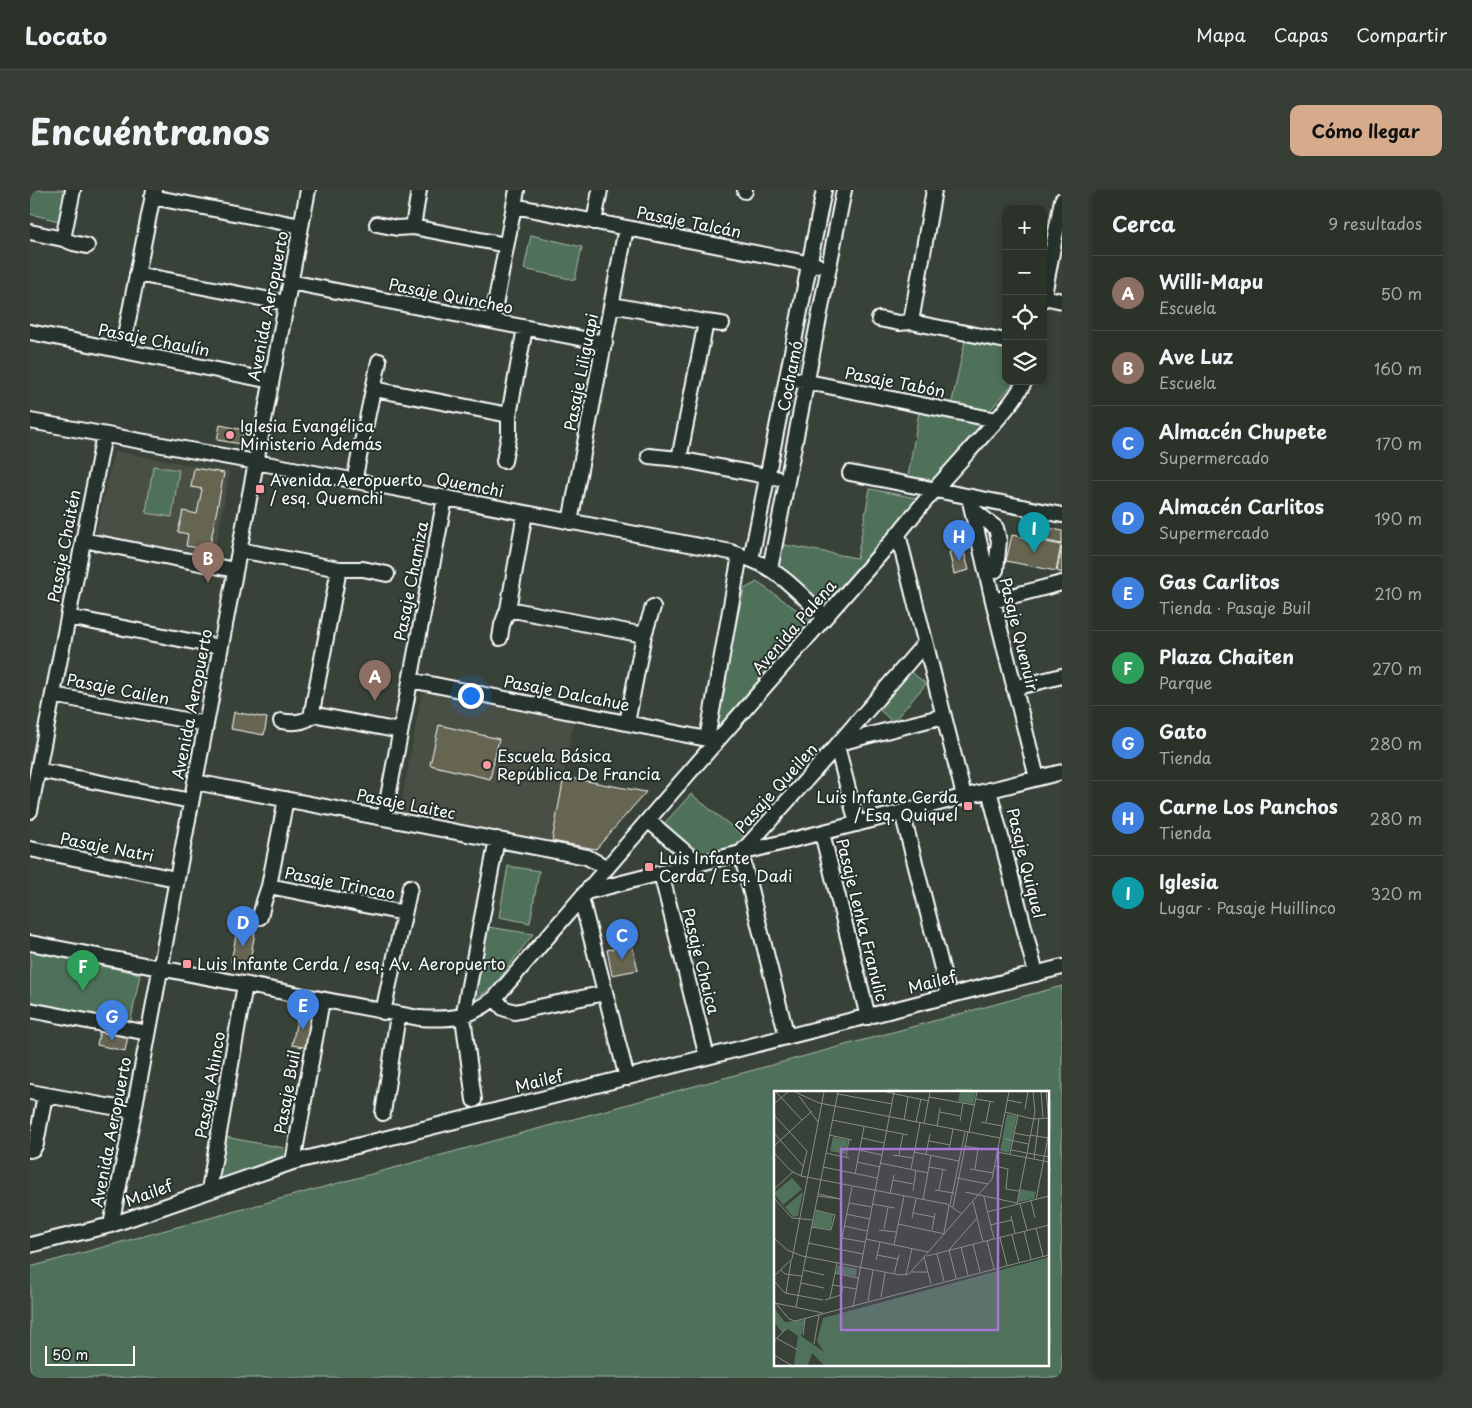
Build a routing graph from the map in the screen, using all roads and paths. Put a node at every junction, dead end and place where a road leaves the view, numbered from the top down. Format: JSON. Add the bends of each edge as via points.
{"nodes":[{"id":1,"x":73,"y":190,"type":"edge"},
{"id":2,"x":308,"y":190,"type":"edge"},
{"id":3,"x":420,"y":190,"type":"edge"},
{"id":4,"x":517,"y":190,"type":"edge"},
{"id":5,"x":600,"y":190,"type":"edge"},
{"id":6,"x":824,"y":190,"type":"edge"},
{"id":7,"x":844,"y":190,"type":"edge"},
{"id":8,"x":934,"y":190,"type":"edge"},
{"id":9,"x":153,"y":194,"type":"edge"},
{"id":10,"x":1062,"y":205,"type":"edge"},
{"id":11,"x":514,"y":206,"type":"junction"},
{"id":12,"x":594,"y":222,"type":"junction"},
{"id":13,"x":377,"y":224,"type":"dead end"},
{"id":14,"x":301,"y":226,"type":"junction"},
{"id":15,"x":413,"y":228,"type":"junction"},
{"id":16,"x":626,"y":228,"type":"junction"},
{"id":17,"x":30,"y":232,"type":"edge"},
{"id":18,"x":63,"y":239,"type":"junction"},
{"id":19,"x":506,"y":245,"type":"junction"},
{"id":20,"x":87,"y":246,"type":"dead end"},
{"id":21,"x":810,"y":263,"type":"junction"},
{"id":22,"x":829,"y":267,"type":"junction"},
{"id":23,"x":137,"y":274,"type":"junction"},
{"id":24,"x":290,"y":282,"type":"junction"},
{"id":25,"x":1045,"y":295,"type":"edge"},
{"id":26,"x":1047,"y":299,"type":"edge"},
{"id":27,"x":1062,"y":301,"type":"edge"},
{"id":28,"x":286,"y":303,"type":"junction"},
{"id":29,"x":612,"y":305,"type":"junction"},
{"id":30,"x":879,"y":320,"type":"dead end"},
{"id":31,"x":492,"y":321,"type":"junction"},
{"id":32,"x":706,"y":322,"type":"junction"},
{"id":33,"x":911,"y":322,"type":"junction"},
{"id":34,"x":722,"y":324,"type":"dead end"},
{"id":35,"x":525,"y":328,"type":"junction"},
{"id":36,"x":30,"y":332,"type":"edge"},
{"id":37,"x":1002,"y":340,"type":"edge"},
{"id":38,"x":605,"y":343,"type":"junction"},
{"id":39,"x":122,"y":351,"type":"junction"},
{"id":40,"x":379,"y":361,"type":"dead end"},
{"id":41,"x":788,"y":378,"type":"junction"},
{"id":42,"x":271,"y":381,"type":"junction"},
{"id":43,"x":806,"y":382,"type":"junction"},
{"id":44,"x":1023,"y":385,"type":"edge"},
{"id":45,"x":374,"y":389,"type":"junction"},
{"id":46,"x":509,"y":415,"type":"junction"},
{"id":47,"x":996,"y":420,"type":"junction"},
{"id":48,"x":30,"y":421,"type":"edge"},
{"id":49,"x":104,"y":435,"type":"junction"},
{"id":50,"x":649,"y":456,"type":"dead end"},
{"id":51,"x":679,"y":459,"type":"junction"},
{"id":52,"x":504,"y":461,"type":"dead end"},
{"id":53,"x":255,"y":462,"type":"junction"},
{"id":54,"x":850,"y":473,"type":"dead end"},
{"id":55,"x":768,"y":476,"type":"junction"},
{"id":56,"x":787,"y":480,"type":"junction"},
{"id":57,"x":354,"y":481,"type":"junction"},
{"id":58,"x":934,"y":490,"type":"junction"},
{"id":59,"x":445,"y":498,"type":"junction"},
{"id":60,"x":970,"y":503,"type":"junction"},
{"id":61,"x":525,"y":513,"type":"junction"},
{"id":62,"x":1062,"y":515,"type":"edge"},
{"id":63,"x":570,"y":522,"type":"junction"},
{"id":64,"x":898,"y":534,"type":"junction"},
{"id":65,"x":83,"y":540,"type":"junction"},
{"id":66,"x":239,"y":550,"type":"junction"},
{"id":67,"x":746,"y":557,"type":"junction"},
{"id":68,"x":770,"y":569,"type":"junction"},
{"id":69,"x":235,"y":570,"type":"junction"},
{"id":70,"x":339,"y":570,"type":"junction"},
{"id":71,"x":996,"y":570,"type":"dead end"},
{"id":72,"x":387,"y":574,"type":"dead end"},
{"id":73,"x":1062,"y":583,"type":"edge"},
{"id":74,"x":992,"y":601,"type":"junction"},
{"id":75,"x":653,"y":607,"type":"dead end"},
{"id":76,"x":508,"y":609,"type":"junction"},
{"id":77,"x":68,"y":617,"type":"junction"},
{"id":78,"x":825,"y":617,"type":"junction"},
{"id":79,"x":644,"y":636,"type":"junction"},
{"id":80,"x":500,"y":638,"type":"dead end"},
{"id":81,"x":925,"y":643,"type":"junction"},
{"id":82,"x":220,"y":647,"type":"junction"},
{"id":83,"x":1062,"y":676,"type":"edge"},
{"id":84,"x":410,"y":680,"type":"junction"},
{"id":85,"x":1014,"y":688,"type":"junction"},
{"id":86,"x":53,"y":695,"type":"junction"},
{"id":87,"x":312,"y":714,"type":"junction"},
{"id":88,"x":944,"y":716,"type":"junction"},
{"id":89,"x":281,"y":721,"type":"dead end"},
{"id":90,"x":627,"y":723,"type":"junction"},
{"id":91,"x":206,"y":724,"type":"junction"},
{"id":92,"x":400,"y":732,"type":"junction"},
{"id":93,"x":711,"y":741,"type":"junction"},
{"id":94,"x":838,"y":744,"type":"junction"},
{"id":95,"x":38,"y":770,"type":"junction"},
{"id":96,"x":1062,"y":772,"type":"edge"},
{"id":97,"x":1037,"y":778,"type":"junction"},
{"id":98,"x":195,"y":782,"type":"junction"},
{"id":99,"x":989,"y":790,"type":"junction"},
{"id":100,"x":964,"y":796,"type":"junction"},
{"id":101,"x":286,"y":799,"type":"junction"},
{"id":102,"x":191,"y":801,"type":"junction"},
{"id":103,"x":30,"y":811,"type":"edge"},
{"id":104,"x":902,"y":812,"type":"junction"},
{"id":105,"x":384,"y":818,"type":"junction"},
{"id":106,"x":648,"y":820,"type":"junction"},
{"id":107,"x":857,"y":824,"type":"junction"},
{"id":108,"x":822,"y":832,"type":"junction"},
{"id":109,"x":496,"y":839,"type":"junction"},
{"id":110,"x":30,"y":849,"type":"edge"},
{"id":111,"x":741,"y":853,"type":"junction"},
{"id":112,"x":699,"y":864,"type":"junction"},
{"id":113,"x":607,"y":868,"type":"junction"},
{"id":114,"x":661,"y":873,"type":"junction"},
{"id":115,"x":176,"y":879,"type":"junction"},
{"id":116,"x":269,"y":886,"type":"junction"},
{"id":117,"x":410,"y":887,"type":"dead end"},
{"id":118,"x":583,"y":895,"type":"junction"},
{"id":119,"x":404,"y":913,"type":"junction"},
{"id":120,"x":260,"y":917,"type":"dead end"},
{"id":121,"x":30,"y":943,"type":"edge"},
{"id":122,"x":1062,"y":967,"type":"edge"},
{"id":123,"x":160,"y":968,"type":"junction"},
{"id":124,"x":1036,"y":974,"type":"junction"},
{"id":125,"x":245,"y":985,"type":"junction"},
{"id":126,"x":605,"y":993,"type":"junction"},
{"id":127,"x":949,"y":996,"type":"junction"},
{"id":128,"x":495,"y":998,"type":"junction"},
{"id":129,"x":322,"y":1000,"type":"junction"},
{"id":130,"x":30,"y":1010,"type":"edge"},
{"id":131,"x":383,"y":1012,"type":"junction"},
{"id":132,"x":398,"y":1015,"type":"junction"},
{"id":133,"x":463,"y":1017,"type":"junction"},
{"id":134,"x":868,"y":1017,"type":"junction"},
{"id":135,"x":148,"y":1033,"type":"junction"},
{"id":136,"x":786,"y":1037,"type":"junction"},
{"id":137,"x":707,"y":1058,"type":"junction"},
{"id":138,"x":627,"y":1078,"type":"junction"},
{"id":139,"x":30,"y":1092,"type":"edge"},
{"id":140,"x":45,"y":1095,"type":"junction"},
{"id":141,"x":474,"y":1100,"type":"dead end"},
{"id":142,"x":134,"y":1111,"type":"junction"},
{"id":143,"x":383,"y":1113,"type":"dead end"},
{"id":144,"x":30,"y":1150,"type":"edge"},
{"id":145,"x":293,"y":1162,"type":"junction"},
{"id":146,"x":209,"y":1190,"type":"junction"},
{"id":147,"x":111,"y":1225,"type":"junction"},
{"id":148,"x":30,"y":1245,"type":"edge"}],
"edges":[{"from":1,"to":18,"type":"street"},
{"from":2,"to":14,"type":"street","name":"Avenida Aeropuerto"},
{"from":3,"to":15,"type":"street"},
{"from":4,"to":11,"type":"street"},
{"from":5,"to":12,"type":"street"},
{"from":6,"to":21,"type":"street","name":"Cochamó"},
{"from":7,"to":22,"type":"street","name":"Cochamó"},
{"from":8,"to":33,"type":"street"},
{"from":9,"to":14,"type":"street"},
{"from":9,"to":23,"type":"street"},
{"from":10,"to":25,"type":"street"},
{"from":11,"to":12,"type":"street","name":"Pasaje Talcán"},
{"from":11,"to":19,"type":"street"},
{"from":12,"to":16,"type":"street","name":"Pasaje Talcán"},
{"from":13,"to":15,"type":"street"},
{"from":14,"to":24,"type":"street","name":"Avenida Aeropuerto"},
{"from":15,"to":19,"type":"street"},
{"from":16,"to":21,"type":"street","name":"Pasaje Talcán"},
{"from":16,"to":29,"type":"street","name":"Pasaje Liliguapi"},
{"from":17,"to":18,"type":"street"},
{"from":18,"to":20,"type":"street"},
{"from":19,"to":31,"type":"street"},
{"from":21,"to":22,"type":"street","name":"Pasaje Talcán"},
{"from":21,"to":41,"type":"street","name":"Cochamó"},
{"from":22,"to":43,"type":"street","name":"Cochamó"},
{"from":23,"to":28,"type":"street"},
{"from":23,"to":39,"type":"street"},
{"from":24,"to":28,"type":"street","name":"Avenida Aeropuerto"},
{"from":24,"to":31,"type":"street","name":"Pasaje Quincheo"},
{"from":26,"to":27,"type":"street"},
{"from":28,"to":42,"type":"street","name":"Avenida Aeropuerto"},
{"from":29,"to":32,"type":"street"},
{"from":29,"to":38,"type":"street","name":"Pasaje Liliguapi"},
{"from":30,"to":33,"type":"street"},
{"from":31,"to":35,"type":"street","name":"Pasaje Quincheo"},
{"from":32,"to":34,"type":"street"},
{"from":32,"to":51,"type":"street"},
{"from":33,"to":37,"type":"street"},
{"from":35,"to":38,"type":"street","name":"Pasaje Quincheo"},
{"from":35,"to":46,"type":"street"},
{"from":36,"to":39,"type":"street","name":"Pasaje Chaulín"},
{"from":38,"to":63,"type":"street","name":"Pasaje Liliguapi"},
{"from":39,"to":42,"type":"street","name":"Pasaje Chaulín"},
{"from":40,"to":45,"type":"street"},
{"from":41,"to":43,"type":"street","name":"Pasaje Tabón"},
{"from":41,"to":55,"type":"street","name":"Cochamó"},
{"from":42,"to":53,"type":"street","name":"Avenida Aeropuerto"},
{"from":43,"to":47,"type":"street","name":"Pasaje Tabón"},
{"from":43,"to":56,"type":"street","name":"Cochamó"},
{"from":44,"to":47,"type":"street","name":"Avenida Palena"},
{"from":45,"to":46,"type":"street"},
{"from":45,"to":57,"type":"street"},
{"from":46,"to":52,"type":"street"},
{"from":47,"to":58,"type":"street","name":"Avenida Palena"},
{"from":48,"to":49,"type":"street","name":"Quemchi"},
{"from":49,"to":53,"type":"street","name":"Quemchi"},
{"from":49,"to":65,"type":"street","name":"Pasaje Chaitén"},
{"from":50,"to":51,"type":"street"},
{"from":51,"to":55,"type":"street"},
{"from":53,"to":57,"type":"street","name":"Quemchi"},
{"from":53,"to":66,"type":"street","name":"Avenida Aeropuerto"},
{"from":54,"to":58,"type":"street"},
{"from":55,"to":56,"type":"street"},
{"from":55,"to":67,"type":"street","name":"Cochamó"},
{"from":56,"to":68,"type":"street","name":"Cochamó"},
{"from":57,"to":59,"type":"street","name":"Quemchi"},
{"from":58,"to":60,"type":"street"},
{"from":58,"to":64,"type":"street","name":"Avenida Palena"},
{"from":59,"to":61,"type":"street","name":"Quemchi"},
{"from":59,"to":84,"type":"street","name":"Pasaje Chamiza"},
{"from":60,"to":62,"type":"street"},
{"from":60,"to":71,"type":"street","via":[[996,528],[999,541]]},
{"from":60,"to":74,"type":"street","name":"Pasaje Quenuir"},
{"from":61,"to":63,"type":"street","name":"Quemchi"},
{"from":61,"to":76,"type":"street"},
{"from":63,"to":67,"type":"street","name":"Quemchi"},
{"from":64,"to":78,"type":"street","name":"Avenida Palena"},
{"from":64,"to":81,"type":"street"},
{"from":65,"to":69,"type":"street"},
{"from":65,"to":77,"type":"street","name":"Pasaje Chaitén"},
{"from":66,"to":69,"type":"street","name":"Avenida Aeropuerto"},
{"from":66,"to":70,"type":"street"},
{"from":67,"to":68,"type":"street","name":"Quemchi"},
{"from":67,"to":93,"type":"street","name":"Cochamó"},
{"from":68,"to":78,"type":"street","name":"Quemchi"},
{"from":69,"to":82,"type":"street","name":"Avenida Aeropuerto"},
{"from":70,"to":72,"type":"street"},
{"from":70,"to":87,"type":"street"},
{"from":73,"to":74,"type":"street"},
{"from":74,"to":85,"type":"street","name":"Pasaje Quenuir"},
{"from":75,"to":79,"type":"street"},
{"from":76,"to":79,"type":"street"},
{"from":76,"to":80,"type":"street"},
{"from":77,"to":82,"type":"street"},
{"from":77,"to":86,"type":"street","name":"Pasaje Chaitén"},
{"from":78,"to":93,"type":"street","name":"Avenida Palena"},
{"from":79,"to":90,"type":"street"},
{"from":81,"to":88,"type":"street"},
{"from":81,"to":94,"type":"street","name":"Pasaje Queilen"},
{"from":82,"to":91,"type":"street","name":"Avenida Aeropuerto"},
{"from":83,"to":85,"type":"street"},
{"from":84,"to":90,"type":"street","name":"Pasaje Dalcahue"},
{"from":84,"to":92,"type":"street","name":"Pasaje Chamiza"},
{"from":85,"to":97,"type":"street","name":"Pasaje Quenuir"},
{"from":86,"to":91,"type":"street","name":"Pasaje Cailen"},
{"from":86,"to":95,"type":"street","name":"Pasaje Chaitén"},
{"from":87,"to":89,"type":"street","via":[[309,719],[291,723]]},
{"from":87,"to":92,"type":"street"},
{"from":88,"to":94,"type":"street","name":"Pasaje Queilen"},
{"from":88,"to":100,"type":"street"},
{"from":90,"to":93,"type":"street","name":"Pasaje Dalcahue"},
{"from":91,"to":98,"type":"street","name":"Avenida Aeropuerto"},
{"from":92,"to":105,"type":"street","name":"Pasaje Chamiza"},
{"from":93,"to":106,"type":"street","name":"Avenida Palena"},
{"from":94,"to":107,"type":"street","name":"Pasaje Queilen"},
{"from":94,"to":111,"type":"street","name":"Pasaje Queilen"},
{"from":95,"to":102,"type":"street"},
{"from":95,"to":103,"type":"street","name":"Pasaje Chaitén"},
{"from":96,"to":97,"type":"street"},
{"from":97,"to":99,"type":"street"},
{"from":98,"to":101,"type":"street","name":"Pasaje Laitec"},
{"from":98,"to":102,"type":"street","name":"Avenida Aeropuerto"},
{"from":99,"to":100,"type":"street"},
{"from":99,"to":124,"type":"street","name":"Pasaje Quiquel"},
{"from":100,"to":104,"type":"street"},
{"from":101,"to":105,"type":"street","name":"Pasaje Laitec"},
{"from":101,"to":116,"type":"street","name":"Pasaje Trincao"},
{"from":102,"to":115,"type":"street","name":"Avenida Aeropuerto"},
{"from":104,"to":107,"type":"street"},
{"from":104,"to":127,"type":"street"},
{"from":105,"to":109,"type":"street","name":"Pasaje Laitec"},
{"from":106,"to":112,"type":"street"},
{"from":106,"to":113,"type":"street","name":"Avenida Palena"},
{"from":107,"to":108,"type":"street"},
{"from":108,"to":111,"type":"street"},
{"from":108,"to":134,"type":"street","name":"Pasaje Lenka Franulic"},
{"from":109,"to":113,"type":"street","name":"Pasaje Laitec","via":[[587,857]]},
{"from":109,"to":133,"type":"street"},
{"from":110,"to":115,"type":"street","name":"Pasaje Natri"},
{"from":111,"to":112,"type":"street"},
{"from":111,"to":136,"type":"street"},
{"from":112,"to":114,"type":"street"},
{"from":113,"to":118,"type":"street","name":"Avenida Palena"},
{"from":114,"to":118,"type":"street"},
{"from":114,"to":137,"type":"street","name":"Pasaje Chaica"},
{"from":115,"to":123,"type":"street","name":"Avenida Aeropuerto"},
{"from":116,"to":119,"type":"street","name":"Pasaje Trincao"},
{"from":116,"to":120,"type":"street","name":"Pasaje Trincao"},
{"from":117,"to":119,"type":"street","name":"Pasaje Trincao"},
{"from":118,"to":126,"type":"street"},
{"from":118,"to":128,"type":"street","name":"Avenida Palena"},
{"from":119,"to":131,"type":"street","name":"Pasaje Trincao"},
{"from":121,"to":123,"type":"street"},
{"from":122,"to":124,"type":"street","name":"Mailef"},
{"from":123,"to":125,"type":"street"},
{"from":123,"to":135,"type":"street","name":"Avenida Aeropuerto"},
{"from":124,"to":127,"type":"street","name":"Mailef"},
{"from":125,"to":129,"type":"street"},
{"from":125,"to":146,"type":"street","name":"Pasaje Ahinco"},
{"from":126,"to":128,"type":"street","via":[[519,1012],[503,1008]]},
{"from":126,"to":138,"type":"street"},
{"from":127,"to":134,"type":"street","name":"Mailef"},
{"from":128,"to":133,"type":"street","name":"Avenida Palena"},
{"from":129,"to":131,"type":"street"},
{"from":129,"to":145,"type":"street","name":"Pasaje Buil"},
{"from":130,"to":135,"type":"street"},
{"from":131,"to":132,"type":"street"},
{"from":132,"to":133,"type":"street","via":[[440,1019]]},
{"from":132,"to":143,"type":"street"},
{"from":133,"to":141,"type":"street"},
{"from":134,"to":136,"type":"street","name":"Mailef"},
{"from":135,"to":142,"type":"street","name":"Avenida Aeropuerto"},
{"from":136,"to":137,"type":"street","name":"Mailef"},
{"from":137,"to":138,"type":"street","name":"Mailef"},
{"from":138,"to":145,"type":"street","name":"Mailef"},
{"from":139,"to":140,"type":"street"},
{"from":140,"to":142,"type":"street"},
{"from":140,"to":144,"type":"street","via":[[36,1144]]},
{"from":142,"to":147,"type":"street","name":"Avenida Aeropuerto"},
{"from":145,"to":146,"type":"street","name":"Mailef"},
{"from":146,"to":147,"type":"street","name":"Mailef"},
{"from":147,"to":148,"type":"street","name":"Mailef"}]}
